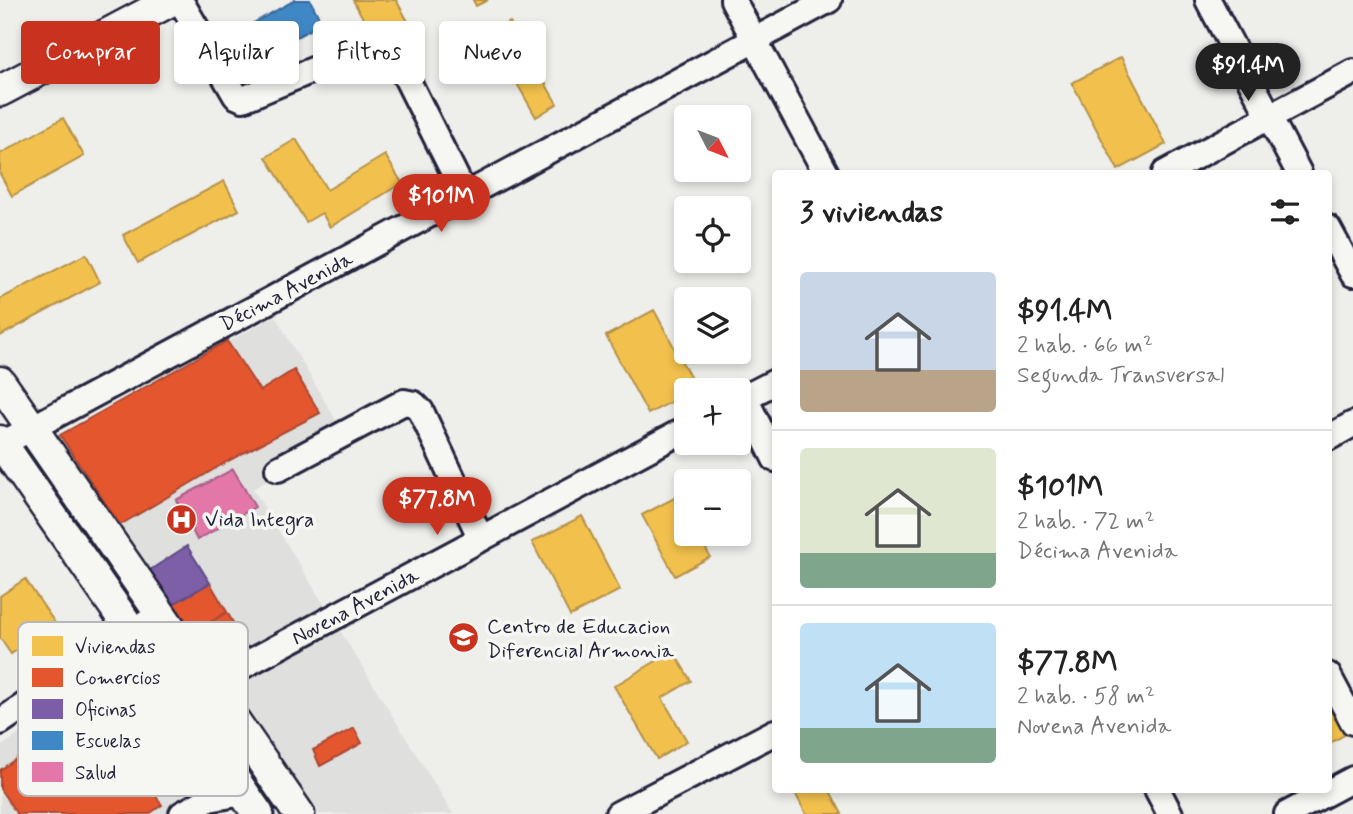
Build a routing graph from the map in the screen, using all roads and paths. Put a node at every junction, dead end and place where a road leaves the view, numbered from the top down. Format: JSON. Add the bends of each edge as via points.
{"nodes":[{"id":1,"x":172,"y":0,"type":"edge"},
{"id":2,"x":180,"y":0,"type":"edge"},
{"id":3,"x":733,"y":0,"type":"edge"},
{"id":4,"x":829,"y":0,"type":"edge"},
{"id":5,"x":1208,"y":0,"type":"edge"},
{"id":6,"x":755,"y":40,"type":"junction"},
{"id":7,"x":313,"y":70,"type":"edge"},
{"id":8,"x":1353,"y":72,"type":"edge"},
{"id":9,"x":410,"y":84,"type":"edge"},
{"id":10,"x":0,"y":92,"type":"edge"},
{"id":11,"x":1269,"y":117,"type":"junction"},
{"id":12,"x":825,"y":170,"type":"edge"},
{"id":13,"x":1171,"y":170,"type":"edge"},
{"id":14,"x":1297,"y":170,"type":"edge"},
{"id":15,"x":465,"y":195,"type":"junction"},
{"id":16,"x":1332,"y":235,"type":"edge"},
{"id":17,"x":1353,"y":274,"type":"edge"},
{"id":18,"x":0,"y":383,"type":"edge"},
{"id":19,"x":772,"y":384,"type":"edge"},
{"id":20,"x":751,"y":395,"type":"edge"},
{"id":21,"x":751,"y":416,"type":"edge"},
{"id":22,"x":1353,"y":424,"type":"edge"},
{"id":23,"x":31,"y":427,"type":"junction"},
{"id":24,"x":674,"y":435,"type":"edge"},
{"id":25,"x":1332,"y":436,"type":"edge"},
{"id":26,"x":1,"y":443,"type":"edge"},
{"id":27,"x":772,"y":454,"type":"edge"},
{"id":28,"x":278,"y":469,"type":"dead end"},
{"id":29,"x":481,"y":539,"type":"junction"},
{"id":30,"x":160,"y":614,"type":"junction"},
{"id":31,"x":124,"y":622,"type":"edge"},
{"id":32,"x":147,"y":622,"type":"edge"},
{"id":33,"x":166,"y":622,"type":"edge"},
{"id":34,"x":248,"y":663,"type":"edge"},
{"id":35,"x":1332,"y":683,"type":"edge"},
{"id":36,"x":18,"y":704,"type":"edge"},
{"id":37,"x":3,"y":713,"type":"edge"},
{"id":38,"x":1353,"y":722,"type":"edge"},
{"id":39,"x":772,"y":734,"type":"edge"},
{"id":40,"x":248,"y":740,"type":"edge"},
{"id":41,"x":1353,"y":779,"type":"edge"},
{"id":42,"x":1332,"y":787,"type":"edge"},
{"id":43,"x":1159,"y":793,"type":"edge"},
{"id":44,"x":1318,"y":793,"type":"edge"},
{"id":45,"x":251,"y":803,"type":"edge"},
{"id":46,"x":182,"y":814,"type":"edge"},
{"id":47,"x":299,"y":814,"type":"edge"},
{"id":48,"x":618,"y":814,"type":"edge"},
{"id":49,"x":1170,"y":814,"type":"edge"},
{"id":50,"x":1287,"y":814,"type":"edge"}],
"edges":[{"from":1,"to":10,"type":"main road"},
{"from":2,"to":7,"type":"street","via":[[236,96],[243,99]]},
{"from":3,"to":6,"type":"street"},
{"from":4,"to":6,"type":"street","name":"Décima Avenida"},
{"from":5,"to":11,"type":"street"},
{"from":6,"to":12,"type":"street"},
{"from":6,"to":15,"type":"street","name":"Décima Avenida"},
{"from":8,"to":11,"type":"street"},
{"from":9,"to":15,"type":"street"},
{"from":11,"to":13,"type":"street"},
{"from":11,"to":14,"type":"street"},
{"from":15,"to":23,"type":"street","name":"Décima Avenida"},
{"from":16,"to":17,"type":"street"},
{"from":18,"to":23,"type":"main road"},
{"from":19,"to":20,"type":"street"},
{"from":21,"to":27,"type":"street"},
{"from":22,"to":25,"type":"street"},
{"from":23,"to":26,"type":"street","name":"Décima Avenida"},
{"from":23,"to":30,"type":"main road"},
{"from":24,"to":29,"type":"street","name":"Novena Avenida"},
{"from":26,"to":31,"type":"main road"},
{"from":28,"to":29,"type":"street","via":[[404,402],[414,404]]},
{"from":29,"to":34,"type":"street","name":"Novena Avenida"},
{"from":30,"to":32,"type":"street"},
{"from":30,"to":33,"type":"main road"},
{"from":35,"to":38,"type":"street"},
{"from":36,"to":37,"type":"street"},
{"from":39,"to":48,"type":"street"},
{"from":40,"to":47,"type":"main road"},
{"from":41,"to":42,"type":"street"},
{"from":43,"to":49,"type":"street"},
{"from":44,"to":50,"type":"street"},
{"from":45,"to":46,"type":"street","via":[[209,799]]}]}
